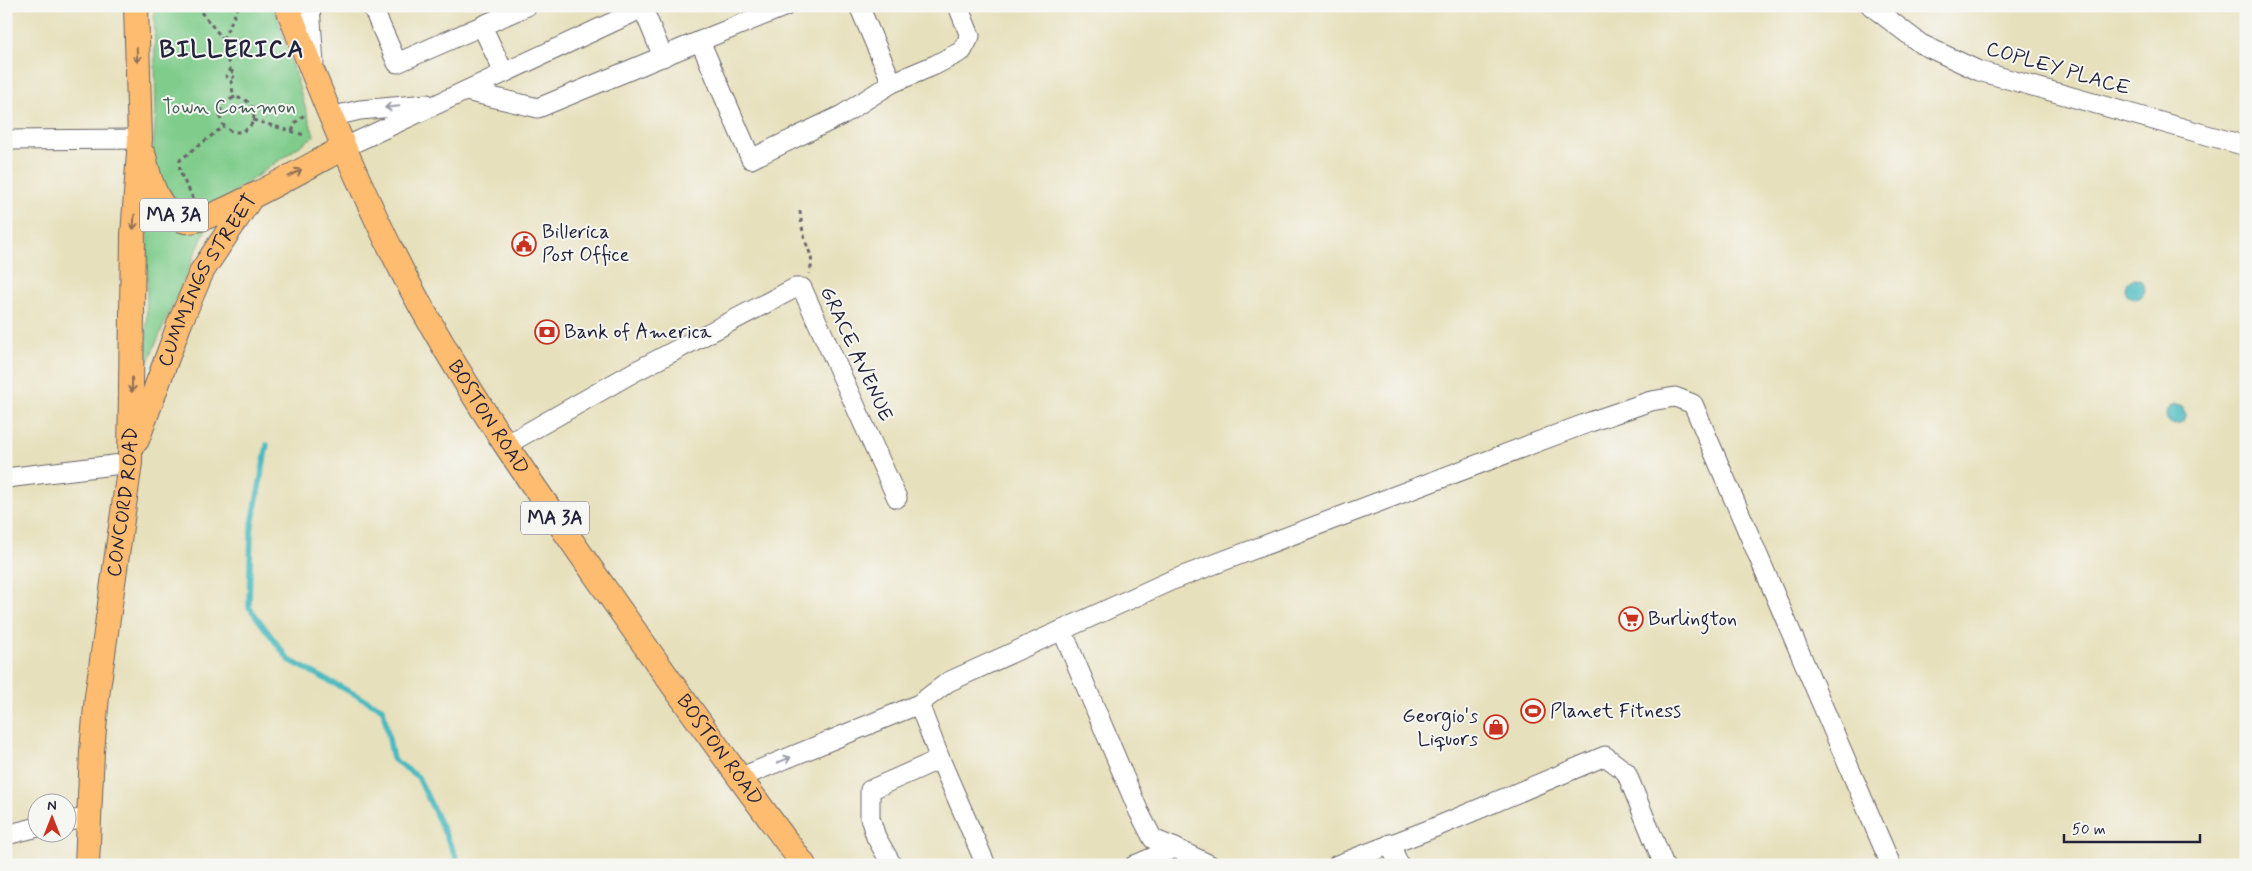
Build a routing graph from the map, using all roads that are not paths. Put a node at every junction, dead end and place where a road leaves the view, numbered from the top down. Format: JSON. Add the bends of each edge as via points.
{"nodes":[{"id":1,"x":136,"y":6,"type":"edge"},
{"id":2,"x":287,"y":6,"type":"edge"},
{"id":3,"x":310,"y":6,"type":"edge"},
{"id":4,"x":372,"y":6,"type":"edge"},
{"id":5,"x":527,"y":6,"type":"edge"},
{"id":6,"x":786,"y":6,"type":"edge"},
{"id":7,"x":859,"y":6,"type":"edge"},
{"id":8,"x":958,"y":6,"type":"edge"},
{"id":9,"x":1871,"y":6,"type":"edge"},
{"id":10,"x":643,"y":7,"type":"edge"},
{"id":11,"x":482,"y":26,"type":"junction"},
{"id":12,"x":700,"y":42,"type":"junction"},
{"id":13,"x":663,"y":57,"type":"junction"},
{"id":14,"x":504,"y":73,"type":"junction"},
{"id":15,"x":316,"y":82,"type":"junction"},
{"id":16,"x":892,"y":83,"type":"junction"},
{"id":17,"x":466,"y":91,"type":"junction"},
{"id":18,"x":440,"y":102,"type":"junction"},
{"id":19,"x":330,"y":117,"type":"junction"},
{"id":20,"x":140,"y":138,"type":"junction"},
{"id":21,"x":6,"y":140,"type":"edge"},
{"id":22,"x":2246,"y":146,"type":"edge"},
{"id":23,"x":343,"y":148,"type":"junction"},
{"id":24,"x":252,"y":196,"type":"junction"},
{"id":25,"x":506,"y":445,"type":"junction"},
{"id":26,"x":130,"y":464,"type":"junction"},
{"id":27,"x":6,"y":478,"type":"edge"},
{"id":28,"x":897,"y":498,"type":"dead end"},
{"id":29,"x":1062,"y":630,"type":"junction"},
{"id":30,"x":919,"y":704,"type":"junction"},
{"id":31,"x":940,"y":760,"type":"junction"},
{"id":32,"x":739,"y":778,"type":"junction"},
{"id":33,"x":78,"y":820,"type":"edge"},
{"id":34,"x":28,"y":830,"type":"edge"},
{"id":35,"x":6,"y":835,"type":"edge"},
{"id":36,"x":1390,"y":844,"type":"junction"},
{"id":37,"x":1175,"y":848,"type":"junction"},
{"id":38,"x":87,"y":865,"type":"edge"},
{"id":39,"x":804,"y":865,"type":"edge"},
{"id":40,"x":892,"y":865,"type":"edge"},
{"id":41,"x":986,"y":865,"type":"edge"},
{"id":42,"x":1136,"y":865,"type":"edge"},
{"id":43,"x":1210,"y":865,"type":"edge"},
{"id":44,"x":1337,"y":865,"type":"edge"},
{"id":45,"x":1398,"y":865,"type":"edge"},
{"id":46,"x":1664,"y":865,"type":"edge"},
{"id":47,"x":1890,"y":865,"type":"edge"}],
"edges":[{"from":1,"to":20,"type":"main road","name":"CONCORD ROAD","number":"MA 3A","one_way":true},
{"from":2,"to":15,"type":"main road","name":"BOSTON ROAD","number":"MA 3A"},
{"from":3,"to":15,"type":"street"},
{"from":4,"to":11,"type":"street","via":[[397,63]]},
{"from":5,"to":11,"type":"street"},
{"from":6,"to":12,"type":"street"},
{"from":7,"to":16,"type":"street"},
{"from":8,"to":16,"type":"street","via":[[970,36],[962,51]]},
{"from":9,"to":22,"type":"street","name":"COPLEY PLACE","via":[[1921,44],[1979,71]]},
{"from":10,"to":13,"type":"street"},
{"from":10,"to":14,"type":"street"},
{"from":11,"to":14,"type":"street"},
{"from":12,"to":13,"type":"street"},
{"from":12,"to":16,"type":"street","via":[[751,159],[842,115]]},
{"from":13,"to":17,"type":"street","via":[[538,108]]},
{"from":14,"to":17,"type":"street"},
{"from":15,"to":19,"type":"main road","name":"BOSTON ROAD","number":"MA 3A"},
{"from":17,"to":18,"type":"street"},
{"from":18,"to":19,"type":"street","one_way":true,"via":[[360,110]]},
{"from":18,"to":23,"type":"street"},
{"from":19,"to":23,"type":"main road","name":"BOSTON ROAD","number":"MA 3A"},
{"from":20,"to":21,"type":"street"},
{"from":20,"to":24,"type":"main road","name":"CONCORD ROAD","number":"MA 3A","via":[[157,195],[174,216],[197,221]]},
{"from":20,"to":26,"type":"main road","name":"CONCORD ROAD","one_way":true,"via":[[133,235]]},
{"from":24,"to":23,"type":"main road","name":"CUMMINGS STREET","number":"MA 3A","one_way":true},
{"from":23,"to":25,"type":"main road","name":"BOSTON ROAD","number":"MA 3A","via":[[358,185],[405,277],[448,355]]},
{"from":24,"to":26,"type":"main road","name":"CUMMINGS STREET","via":[[202,271]]},
{"from":25,"to":28,"type":"street","name":"GRACE AVENUE","via":[[643,367],[795,288],[802,288]]},
{"from":25,"to":32,"type":"main road","name":"BOSTON ROAD","number":"MA 3A"},
{"from":26,"to":27,"type":"street"},
{"from":26,"to":33,"type":"main road","name":"CONCORD ROAD"},
{"from":29,"to":30,"type":"street","via":[[948,682]]},
{"from":29,"to":37,"type":"street","via":[[1139,812],[1153,839]]},
{"from":29,"to":47,"type":"street","via":[[1179,578],[1590,422],[1651,401],[1675,397],[1693,404]]},
{"from":30,"to":31,"type":"street"},
{"from":32,"to":30,"type":"street","one_way":true},
{"from":31,"to":40,"type":"street","via":[[870,790],[870,818],[876,837]]},
{"from":31,"to":41,"type":"street"},
{"from":32,"to":39,"type":"main road","name":"BOSTON ROAD","number":"MA 3A"},
{"from":33,"to":38,"type":"main road","name":"CONCORD ROAD"},
{"from":34,"to":35,"type":"street"},
{"from":36,"to":44,"type":"street"},
{"from":36,"to":45,"type":"street"},
{"from":36,"to":46,"type":"street","via":[[1605,756],[1626,772]]},
{"from":37,"to":42,"type":"street"},
{"from":37,"to":43,"type":"street"}]}
